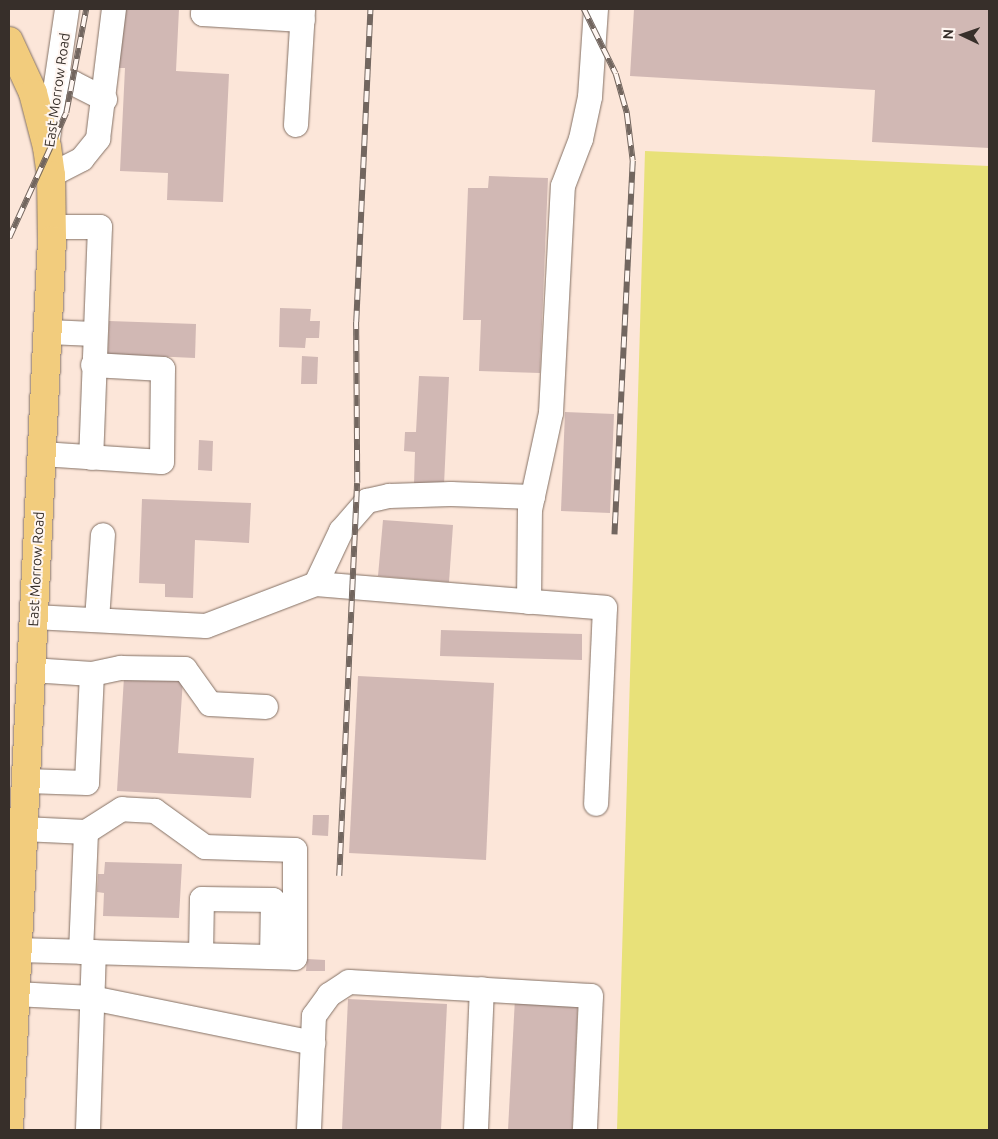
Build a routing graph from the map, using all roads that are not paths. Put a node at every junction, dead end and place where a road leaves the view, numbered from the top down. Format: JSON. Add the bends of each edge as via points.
{"nodes":[{"id":1,"x":67,"y":9,"type":"edge"},
{"id":2,"x":114,"y":9,"type":"edge"},
{"id":3,"x":204,"y":9,"type":"edge"},
{"id":4,"x":596,"y":9,"type":"edge"},
{"id":5,"x":303,"y":14,"type":"edge"},
{"id":6,"x":9,"y":41,"type":"edge"},
{"id":7,"x":57,"y":81,"type":"junction"},
{"id":8,"x":105,"y":99,"type":"junction"},
{"id":9,"x":296,"y":125,"type":"dead end"},
{"id":10,"x":47,"y":147,"type":"junction"},
{"id":11,"x":51,"y":175,"type":"junction"},
{"id":12,"x":52,"y":226,"type":"junction"},
{"id":13,"x":48,"y":332,"type":"junction"},
{"id":14,"x":94,"y":334,"type":"junction"},
{"id":15,"x":93,"y":365,"type":"junction"},
{"id":16,"x":42,"y":454,"type":"junction"},
{"id":17,"x":91,"y":458,"type":"junction"},
{"id":18,"x":533,"y":497,"type":"junction"},
{"id":19,"x":103,"y":535,"type":"dead end"},
{"id":20,"x":316,"y":584,"type":"junction"},
{"id":21,"x":529,"y":602,"type":"junction"},
{"id":22,"x":34,"y":617,"type":"junction"},
{"id":23,"x":97,"y":620,"type":"junction"},
{"id":24,"x":31,"y":670,"type":"junction"},
{"id":25,"x":92,"y":674,"type":"junction"},
{"id":26,"x":266,"y":707,"type":"dead end"},
{"id":27,"x":26,"y":781,"type":"junction"},
{"id":28,"x":596,"y":804,"type":"dead end"},
{"id":29,"x":23,"y":829,"type":"junction"},
{"id":30,"x":86,"y":832,"type":"junction"},
{"id":31,"x":17,"y":950,"type":"junction"},
{"id":32,"x":87,"y":952,"type":"junction"},
{"id":33,"x":200,"y":955,"type":"junction"},
{"id":34,"x":283,"y":958,"type":"junction"},
{"id":35,"x":482,"y":989,"type":"junction"},
{"id":36,"x":15,"y":994,"type":"junction"},
{"id":37,"x":92,"y":998,"type":"junction"},
{"id":38,"x":313,"y":1042,"type":"junction"},
{"id":39,"x":9,"y":1130,"type":"edge"},
{"id":40,"x":88,"y":1130,"type":"edge"},
{"id":41,"x":309,"y":1130,"type":"edge"},
{"id":42,"x":476,"y":1130,"type":"edge"},
{"id":43,"x":585,"y":1130,"type":"edge"}],
"edges":[{"from":1,"to":7,"type":"street","name":"East Morrow Road"},
{"from":2,"to":8,"type":"street"},
{"from":3,"to":5,"type":"street","via":[[203,14]]},
{"from":4,"to":18,"type":"street","via":[[590,97],[581,140],[563,186],[551,413]]},
{"from":5,"to":9,"type":"street"},
{"from":6,"to":10,"type":"main road","via":[[33,93]]},
{"from":7,"to":8,"type":"street","via":[[73,83]]},
{"from":7,"to":10,"type":"street","name":"East Morrow Road"},
{"from":8,"to":11,"type":"street","via":[[98,140],[82,159]]},
{"from":10,"to":11,"type":"main road","name":"East Morrow Road"},
{"from":11,"to":12,"type":"main road","name":"East Morrow Road"},
{"from":12,"to":13,"type":"main road","name":"East Morrow Road"},
{"from":12,"to":14,"type":"street","via":[[100,227]]},
{"from":13,"to":14,"type":"street"},
{"from":13,"to":16,"type":"main road","name":"East Morrow Road"},
{"from":14,"to":15,"type":"street"},
{"from":15,"to":17,"type":"street"},
{"from":15,"to":17,"type":"street","via":[[163,369],[162,462]]},
{"from":16,"to":17,"type":"street"},
{"from":16,"to":22,"type":"main road","name":"East Morrow Road"},
{"from":18,"to":20,"type":"street","via":[[433,494],[389,496],[367,501],[340,531]]},
{"from":18,"to":21,"type":"street"},
{"from":19,"to":23,"type":"street"},
{"from":20,"to":21,"type":"street"},
{"from":20,"to":23,"type":"street","via":[[206,626]]},
{"from":21,"to":28,"type":"street","via":[[605,608]]},
{"from":22,"to":23,"type":"street"},
{"from":22,"to":24,"type":"main road","name":"East Morrow Road"},
{"from":24,"to":25,"type":"street"},
{"from":24,"to":27,"type":"main road","name":"East Morrow Road"},
{"from":25,"to":26,"type":"street","via":[[120,668],[185,669],[210,704]]},
{"from":25,"to":27,"type":"street","via":[[87,783]]},
{"from":27,"to":29,"type":"main road","name":"East Morrow Road"},
{"from":29,"to":30,"type":"street"},
{"from":29,"to":31,"type":"main road","name":"East Morrow Road"},
{"from":30,"to":32,"type":"street"},
{"from":30,"to":34,"type":"street","via":[[122,810],[155,811],[205,847],[295,850]]},
{"from":31,"to":32,"type":"street"},
{"from":31,"to":36,"type":"main road","name":"East Morrow Road"},
{"from":32,"to":33,"type":"street"},
{"from":32,"to":37,"type":"street"},
{"from":33,"to":34,"type":"street"},
{"from":33,"to":34,"type":"street","via":[[202,899],[273,900]]},
{"from":35,"to":38,"type":"street","via":[[349,982],[329,995],[314,1016]]},
{"from":35,"to":42,"type":"street"},
{"from":35,"to":43,"type":"street","via":[[591,996]]},
{"from":36,"to":37,"type":"street"},
{"from":36,"to":39,"type":"main road","name":"East Morrow Road"},
{"from":37,"to":38,"type":"street"},
{"from":37,"to":40,"type":"street"},
{"from":38,"to":41,"type":"street"}]}
